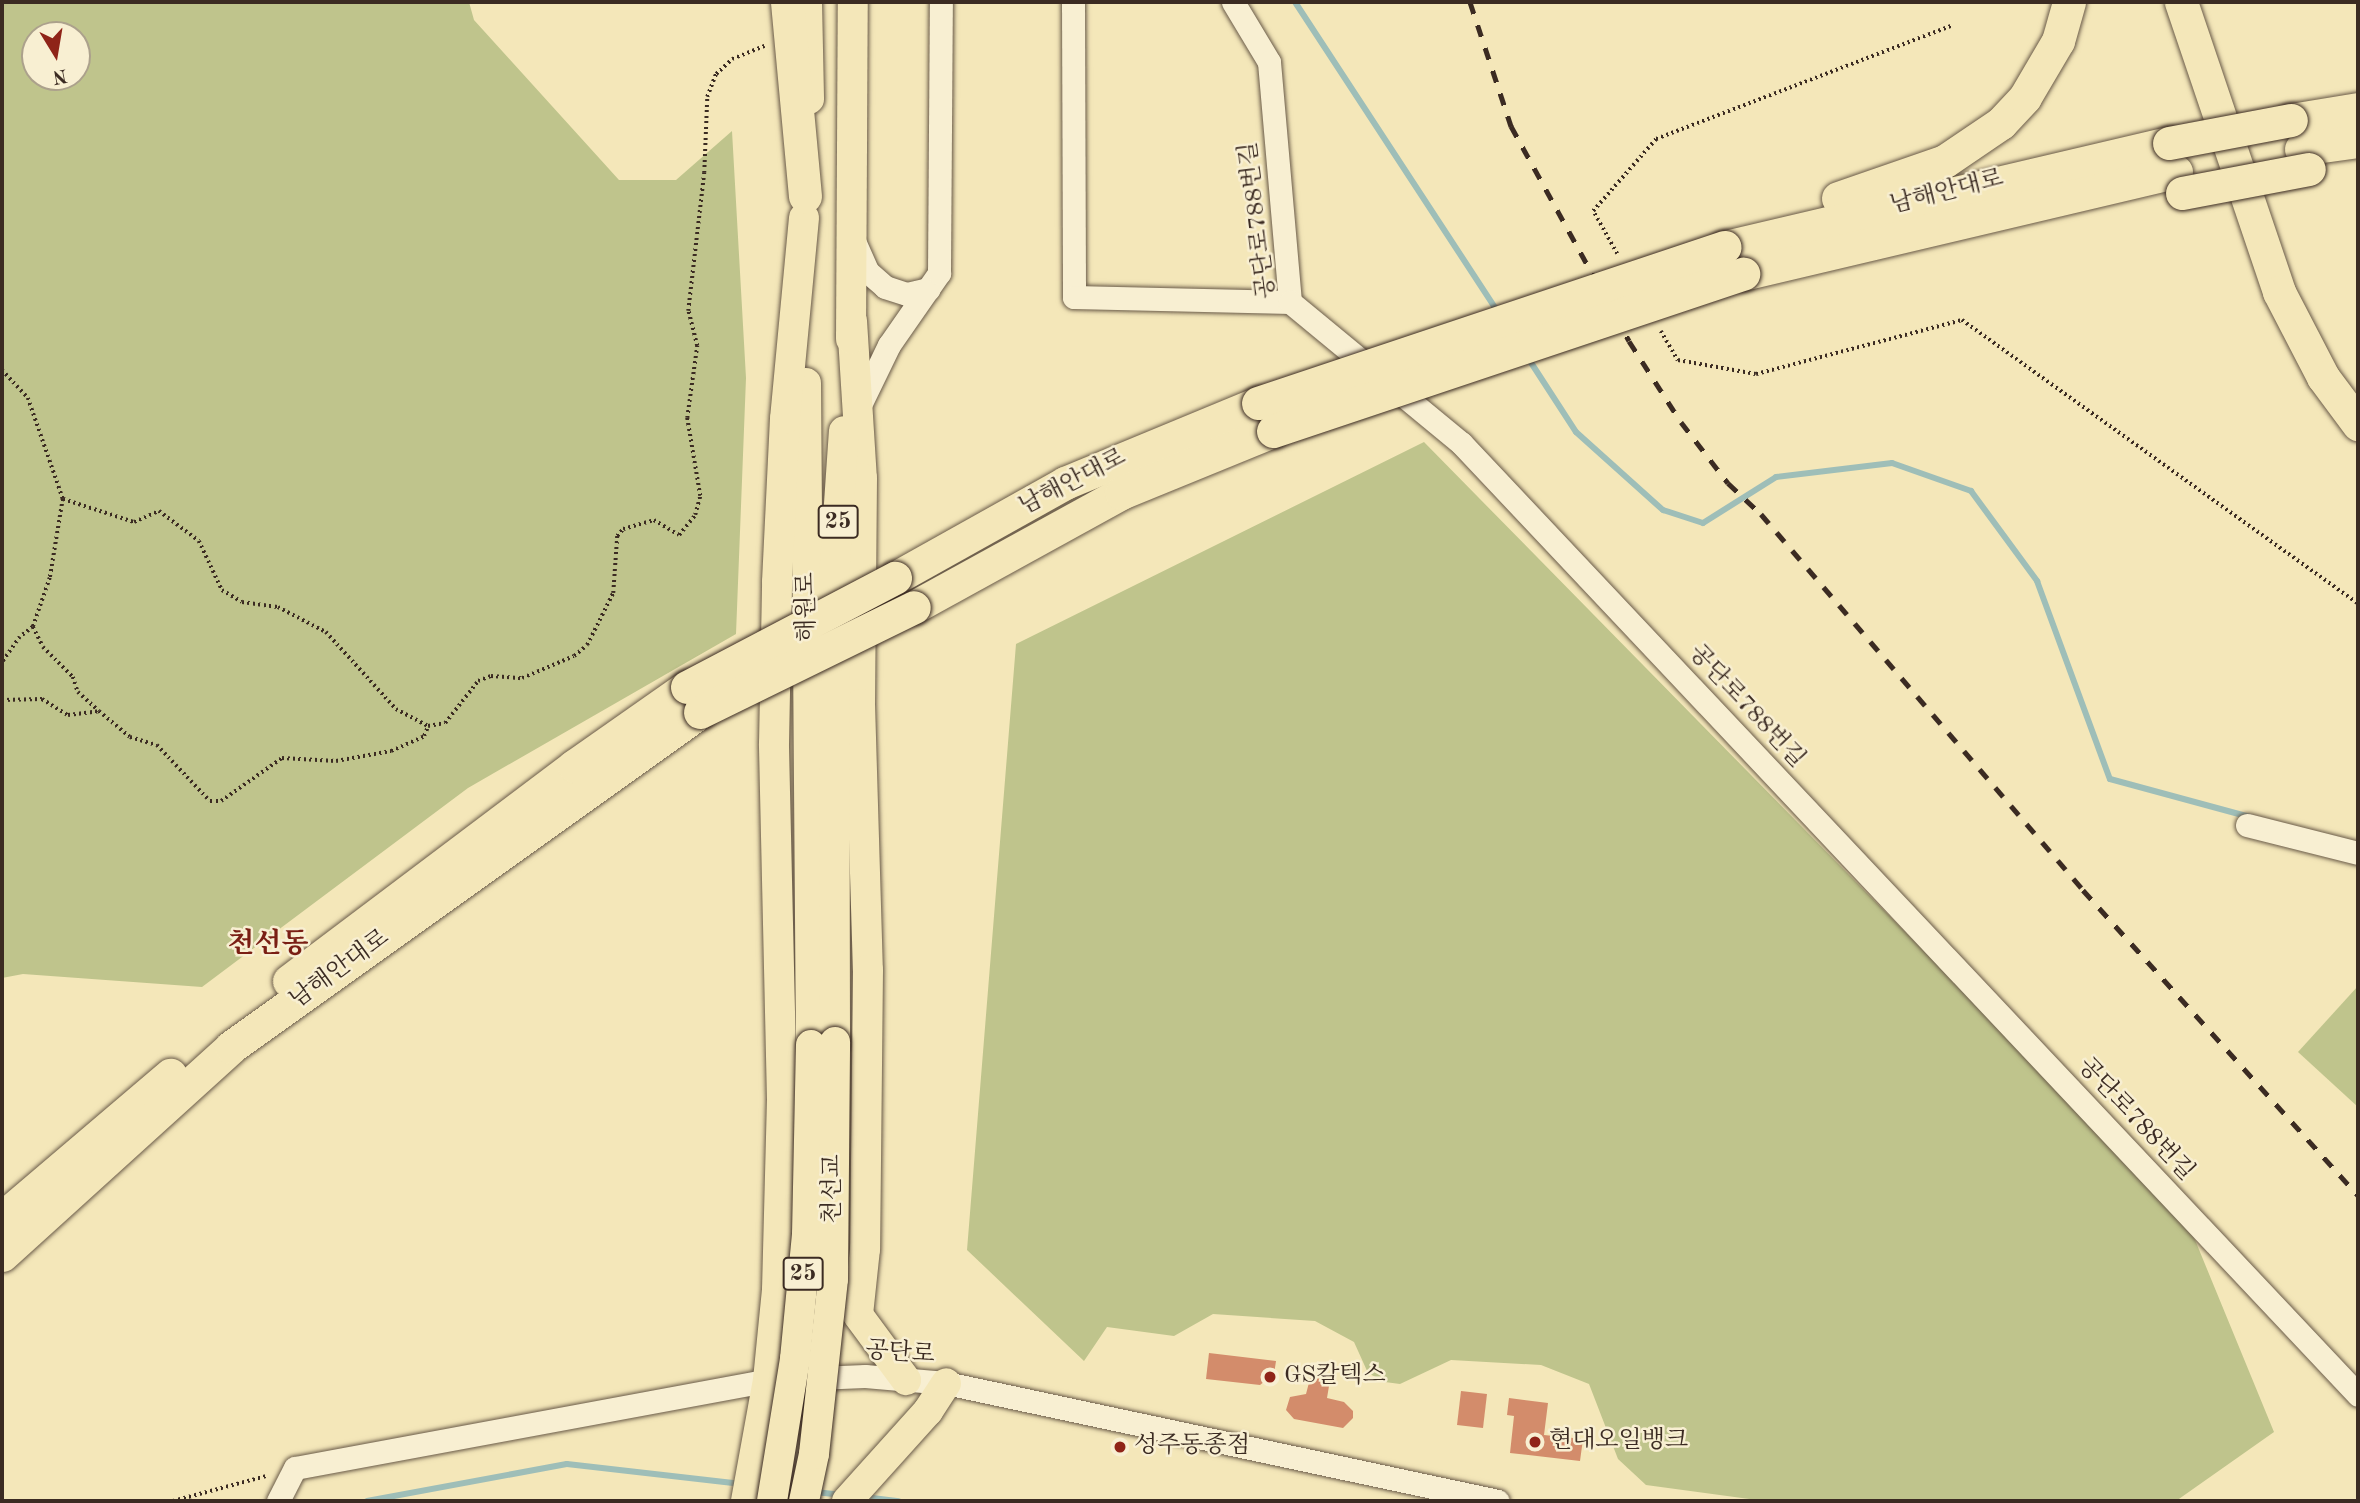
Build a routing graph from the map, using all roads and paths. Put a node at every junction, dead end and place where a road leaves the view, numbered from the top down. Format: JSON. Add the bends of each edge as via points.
{"nodes":[{"id":1,"x":787,"y":2,"type":"edge"},
{"id":2,"x":807,"y":2,"type":"edge"},
{"id":3,"x":853,"y":2,"type":"edge"},
{"id":4,"x":865,"y":2,"type":"edge"},
{"id":5,"x":941,"y":2,"type":"edge"},
{"id":6,"x":1073,"y":2,"type":"edge"},
{"id":7,"x":1233,"y":2,"type":"edge"},
{"id":8,"x":2069,"y":2,"type":"edge"},
{"id":9,"x":2181,"y":2,"type":"edge"},
{"id":10,"x":2205,"y":2,"type":"edge"},
{"id":11,"x":789,"y":37,"type":"junction"},
{"id":12,"x":852,"y":38,"type":"junction"},
{"id":13,"x":2358,"y":109,"type":"edge"},
{"id":14,"x":2358,"y":141,"type":"edge"},
{"id":15,"x":2300,"y":146,"type":"junction"},
{"id":16,"x":2358,"y":161,"type":"edge"},
{"id":17,"x":2175,"y":169,"type":"junction"},
{"id":18,"x":804,"y":207,"type":"junction"},
{"id":19,"x":853,"y":235,"type":"junction"},
{"id":20,"x":1734,"y":260,"type":"junction"},
{"id":21,"x":928,"y":289,"type":"junction"},
{"id":22,"x":1290,"y":302,"type":"junction"},
{"id":23,"x":1962,"y":320,"type":"dead end"},
{"id":24,"x":852,"y":321,"type":"junction"},
{"id":25,"x":2,"y":370,"type":"edge"},
{"id":26,"x":2358,"y":399,"type":"edge"},
{"id":27,"x":859,"y":407,"type":"junction"},
{"id":28,"x":1265,"y":417,"type":"junction"},
{"id":29,"x":2358,"y":424,"type":"edge"},
{"id":30,"x":63,"y":499,"type":"junction"},
{"id":31,"x":2358,"y":603,"type":"edge"},
{"id":32,"x":33,"y":627,"type":"junction"},
{"id":33,"x":2,"y":663,"type":"edge"},
{"id":34,"x":2,"y":700,"type":"edge"},
{"id":35,"x":694,"y":700,"type":"junction"},
{"id":36,"x":99,"y":712,"type":"junction"},
{"id":37,"x":428,"y":726,"type":"junction"},
{"id":38,"x":2247,"y":825,"type":"dead end"},
{"id":39,"x":2358,"y":853,"type":"edge"},
{"id":40,"x":823,"y":1044,"type":"junction"},
{"id":41,"x":2,"y":1218,"type":"edge"},
{"id":42,"x":779,"y":1238,"type":"junction"},
{"id":43,"x":2,"y":1255,"type":"edge"},
{"id":44,"x":863,"y":1264,"type":"junction"},
{"id":45,"x":768,"y":1380,"type":"junction"},
{"id":46,"x":906,"y":1380,"type":"junction"},
{"id":47,"x":946,"y":1383,"type":"junction"},
{"id":48,"x":2358,"y":1395,"type":"edge"},
{"id":49,"x":287,"y":1485,"type":"edge"},
{"id":50,"x":173,"y":1501,"type":"edge"},
{"id":51,"x":746,"y":1501,"type":"edge"},
{"id":52,"x":772,"y":1501,"type":"edge"},
{"id":53,"x":804,"y":1501,"type":"edge"},
{"id":54,"x":847,"y":1501,"type":"edge"},
{"id":55,"x":1498,"y":1501,"type":"edge"}],
"edges":[{"from":1,"to":11,"type":"highway"},
{"from":2,"to":18,"type":"main road","name":"해원로","number":"25","via":[[810,79]]},
{"from":3,"to":12,"type":"main road","name":"해원로","number":"25"},
{"from":4,"to":12,"type":"street"},
{"from":5,"to":21,"type":"street","via":[[943,255],[939,273]]},
{"from":6,"to":22,"type":"street","via":[[1074,297]]},
{"from":7,"to":22,"type":"street","name":"공단로788번길","via":[[1269,62]]},
{"from":8,"to":20,"type":"highway","via":[[2059,41],[2025,97],[1976,143],[1934,166],[1794,210]]},
{"from":9,"to":29,"type":"highway","via":[[2279,292],[2323,377]]},
{"from":10,"to":26,"type":"highway","via":[[2274,227],[2330,362]]},
{"from":11,"to":18,"type":"highway"},
{"from":11,"to":37,"type":"path","via":[[732,59],[716,74],[707,97],[704,173],[688,311],[697,346],[687,418],[700,496],[695,515],[679,535],[654,520],[623,529],[617,536],[613,593],[587,645],[574,656],[522,678],[491,676],[478,681],[445,723]]},
{"from":12,"to":19,"type":"main road","name":"해원로","number":"25"},
{"from":13,"to":15,"type":"highway"},
{"from":14,"to":15,"type":"highway"},
{"from":15,"to":16,"type":"highway"},
{"from":15,"to":17,"type":"highway","bridge":true},
{"from":15,"to":17,"type":"highway","bridge":true},
{"from":17,"to":20,"type":"highway","name":"남해안대로"},
{"from":17,"to":20,"type":"highway","name":"남해안대로","via":[[2034,203]]},
{"from":18,"to":40,"type":"main road","name":"해원로","number":"25"},
{"from":18,"to":42,"type":"main road","via":[[777,582]]},
{"from":19,"to":21,"type":"street","via":[[859,256],[879,283],[906,294]]},
{"from":19,"to":24,"type":"main road","name":"해원로","number":"25"},
{"from":20,"to":28,"type":"highway","bridge":true},
{"from":21,"to":27,"type":"street","via":[[889,345]]},
{"from":22,"to":48,"type":"street","name":"공단로788번길","via":[[1461,443]]},
{"from":23,"to":31,"type":"path"},
{"from":24,"to":27,"type":"main road"},
{"from":24,"to":40,"type":"main road","name":"해원로","number":"25","via":[[834,577]]},
{"from":25,"to":30,"type":"path","via":[[27,398]]},
{"from":27,"to":44,"type":"main road","via":[[863,478],[860,704],[868,970]]},
{"from":28,"to":35,"type":"highway","name":"남해안대로","bridge":true,"via":[[914,607]]},
{"from":28,"to":35,"type":"highway","name":"남해안대로","bridge":true,"via":[[1065,483]]},
{"from":30,"to":32,"type":"path","via":[[50,578]]},
{"from":30,"to":37,"type":"path","via":[[134,522],[159,512],[199,541],[222,590],[242,602],[278,607],[326,632],[396,709]]},
{"from":32,"to":33,"type":"path"},
{"from":32,"to":36,"type":"path","via":[[43,647]]},
{"from":34,"to":36,"type":"path","via":[[42,699],[68,715]]},
{"from":35,"to":41,"type":"highway","name":"남해안대로","via":[[350,932],[131,1107]]},
{"from":35,"to":43,"type":"highway","name":"남해안대로","via":[[231,1048]]},
{"from":36,"to":37,"type":"path","via":[[130,737],[157,745],[210,802],[221,801],[282,758],[336,761],[391,751],[424,736]]},
{"from":38,"to":39,"type":"street"},
{"from":40,"to":52,"type":"main road","name":"천선교","number":"25","bridge":true,"via":[[795,1359]]},
{"from":40,"to":53,"type":"main road","name":"천선교","bridge":true,"via":[[834,1279],[814,1454]]},
{"from":42,"to":44,"type":"main road","via":[[789,1287],[806,1304],[844,1301]]},
{"from":42,"to":45,"type":"main road"},
{"from":44,"to":46,"type":"main road","via":[[858,1315]]},
{"from":45,"to":46,"type":"street","name":"공단로","via":[[865,1376]]},
{"from":45,"to":49,"type":"street","name":"공단로"},
{"from":45,"to":51,"type":"main road"},
{"from":46,"to":47,"type":"street","name":"공단로"},
{"from":47,"to":54,"type":"main road","via":[[928,1411]]},
{"from":47,"to":55,"type":"street","name":"공단로"},
{"from":49,"to":50,"type":"path"}]}
